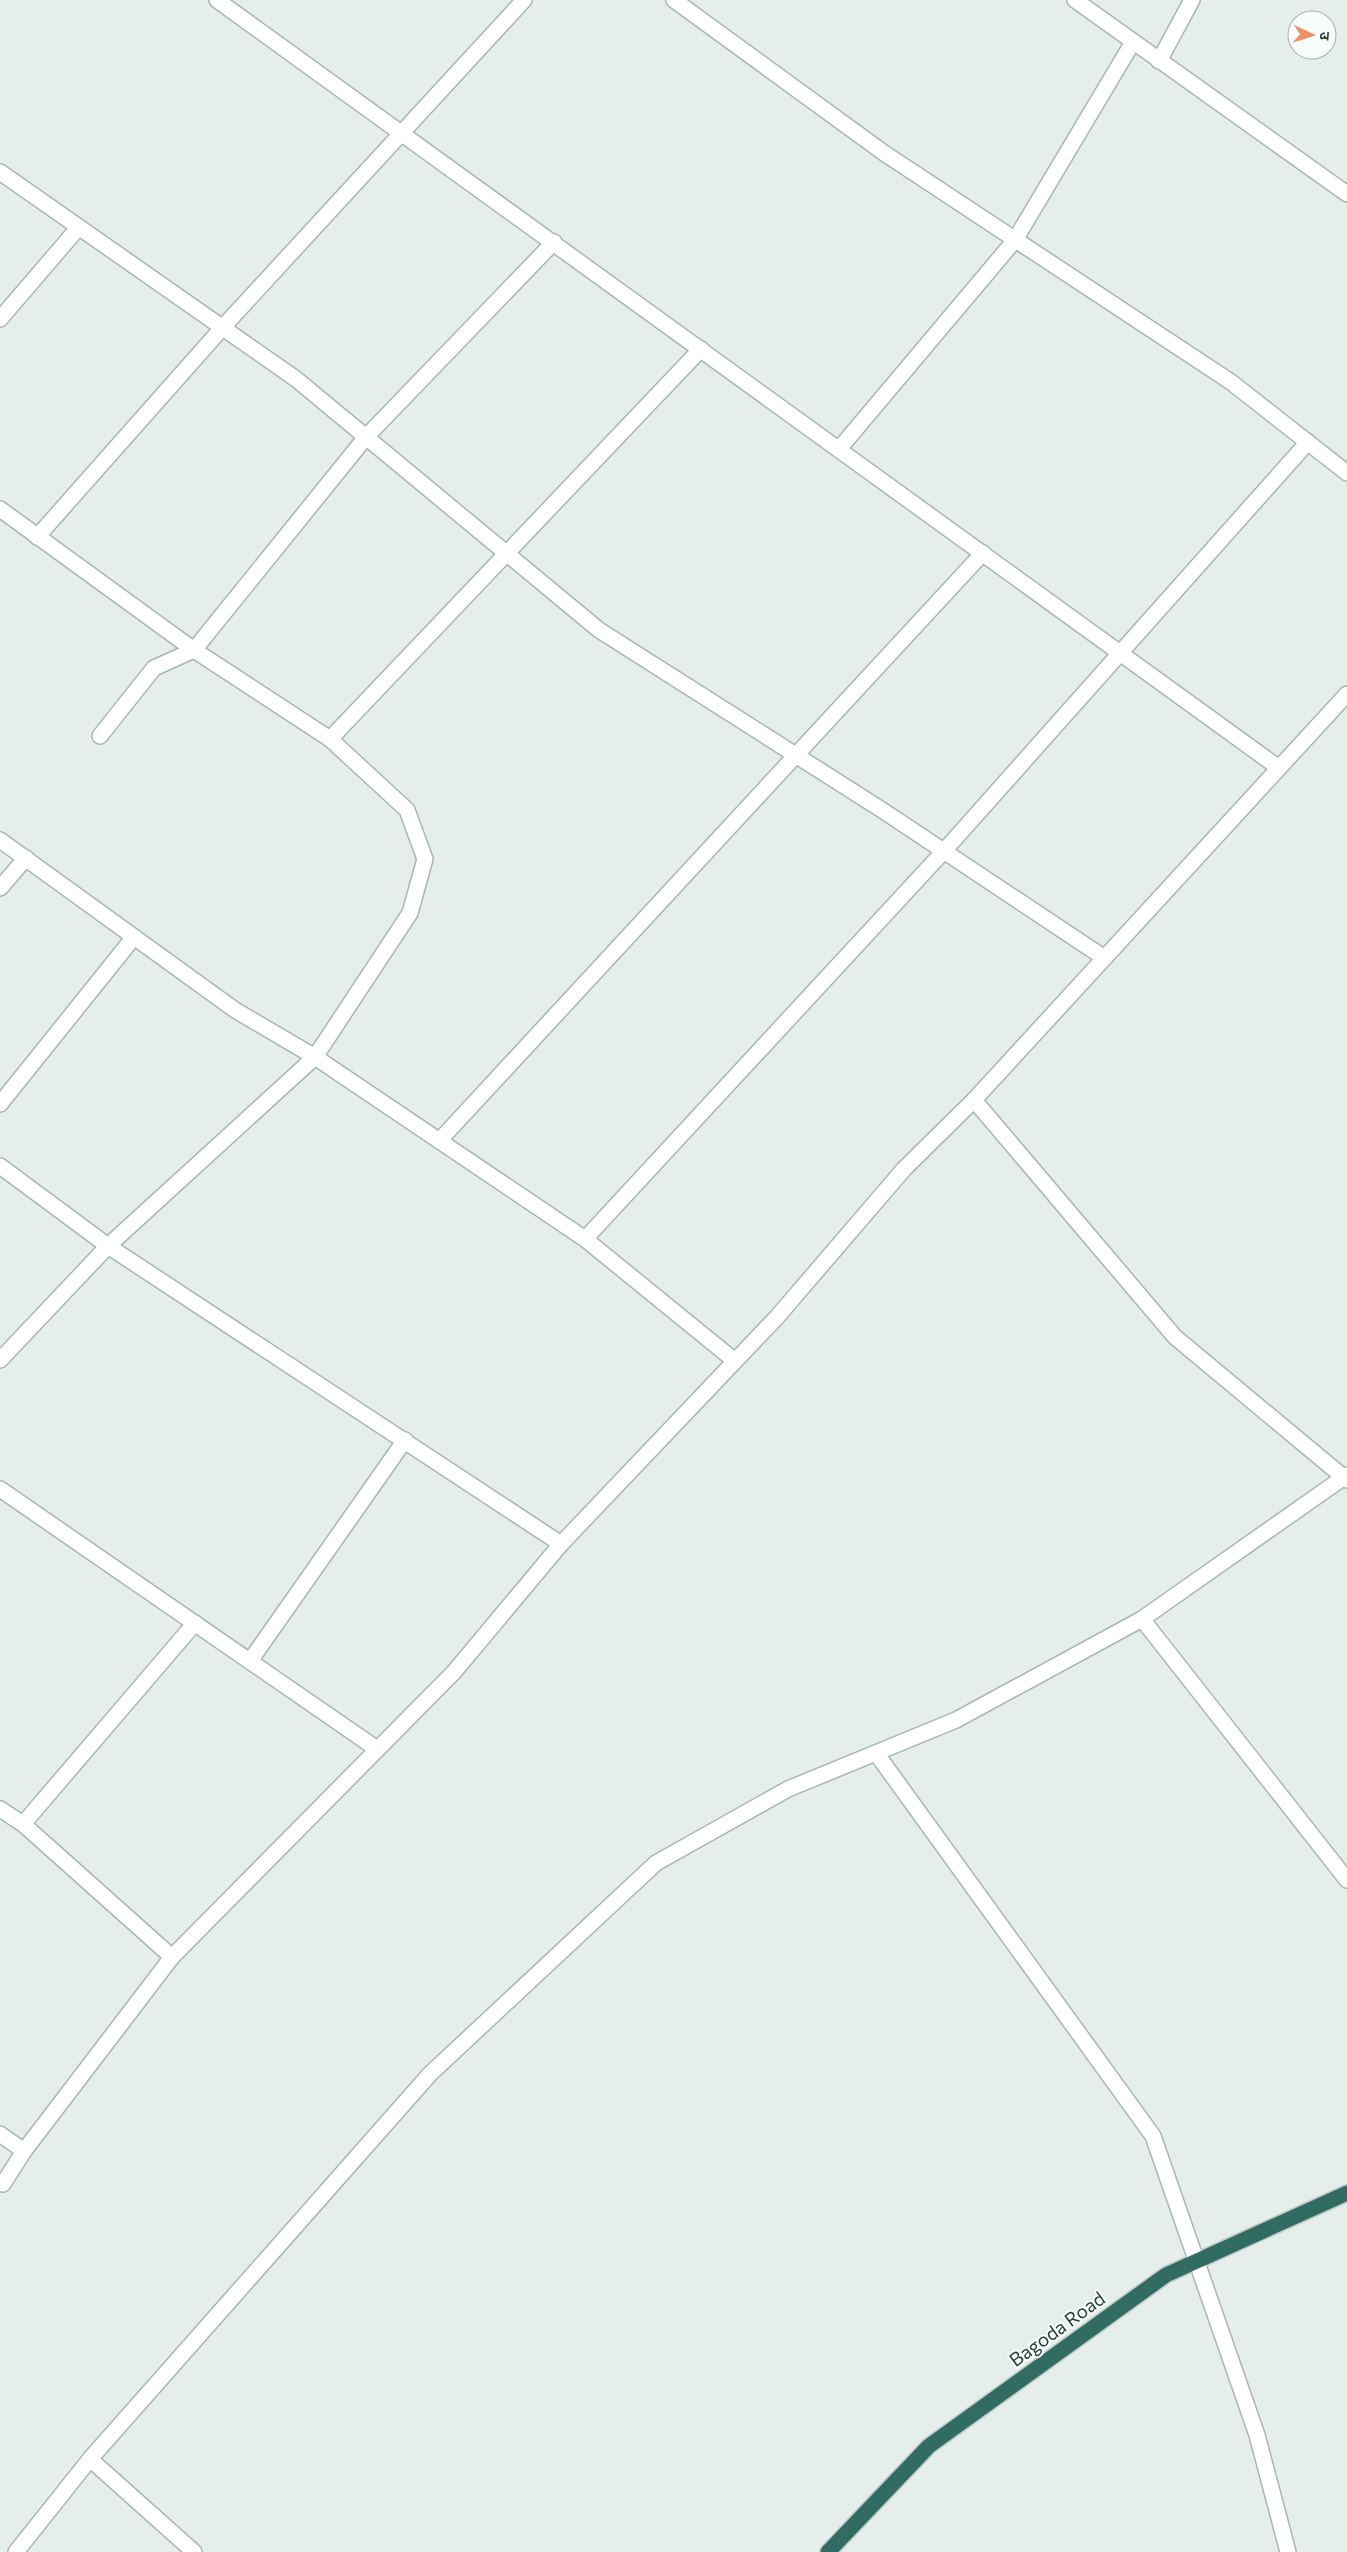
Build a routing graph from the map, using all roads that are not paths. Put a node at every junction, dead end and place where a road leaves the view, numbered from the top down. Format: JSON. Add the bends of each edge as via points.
{"nodes":[{"id":1,"x":217,"y":0,"type":"edge"},
{"id":2,"x":524,"y":0,"type":"edge"},
{"id":3,"x":674,"y":0,"type":"edge"},
{"id":4,"x":1075,"y":0,"type":"edge"},
{"id":5,"x":1192,"y":0,"type":"edge"},
{"id":6,"x":1133,"y":42,"type":"junction"},
{"id":7,"x":1159,"y":60,"type":"junction"},
{"id":8,"x":402,"y":132,"type":"junction"},
{"id":9,"x":0,"y":172,"type":"edge"},
{"id":10,"x":1347,"y":194,"type":"edge"},
{"id":11,"x":79,"y":227,"type":"junction"},
{"id":12,"x":1015,"y":240,"type":"junction"},
{"id":13,"x":554,"y":242,"type":"junction"},
{"id":14,"x":0,"y":319,"type":"edge"},
{"id":15,"x":223,"y":327,"type":"junction"},
{"id":16,"x":701,"y":349,"type":"junction"},
{"id":17,"x":366,"y":437,"type":"junction"},
{"id":18,"x":1308,"y":442,"type":"junction"},
{"id":19,"x":839,"y":449,"type":"junction"},
{"id":20,"x":1347,"y":473,"type":"edge"},
{"id":21,"x":0,"y":509,"type":"edge"},
{"id":22,"x":37,"y":537,"type":"junction"},
{"id":23,"x":982,"y":553,"type":"junction"},
{"id":24,"x":506,"y":554,"type":"junction"},
{"id":25,"x":194,"y":650,"type":"junction"},
{"id":26,"x":1120,"y":653,"type":"junction"},
{"id":27,"x":1347,"y":694,"type":"edge"},
{"id":28,"x":100,"y":736,"type":"dead end"},
{"id":29,"x":330,"y":739,"type":"junction"},
{"id":30,"x":796,"y":755,"type":"junction"},
{"id":31,"x":1279,"y":768,"type":"junction"},
{"id":32,"x":0,"y":840,"type":"edge"},
{"id":33,"x":944,"y":851,"type":"junction"},
{"id":34,"x":26,"y":858,"type":"junction"},
{"id":35,"x":0,"y":888,"type":"edge"},
{"id":36,"x":134,"y":937,"type":"junction"},
{"id":37,"x":1103,"y":958,"type":"junction"},
{"id":38,"x":315,"y":1057,"type":"junction"},
{"id":39,"x":974,"y":1100,"type":"junction"},
{"id":40,"x":0,"y":1104,"type":"edge"},
{"id":41,"x":439,"y":1141,"type":"junction"},
{"id":42,"x":0,"y":1166,"type":"edge"},
{"id":43,"x":585,"y":1239,"type":"junction"},
{"id":44,"x":108,"y":1246,"type":"junction"},
{"id":45,"x":0,"y":1360,"type":"edge"},
{"id":46,"x":735,"y":1361,"type":"junction"},
{"id":47,"x":405,"y":1440,"type":"junction"},
{"id":48,"x":1346,"y":1478,"type":"edge"},
{"id":49,"x":0,"y":1489,"type":"edge"},
{"id":50,"x":562,"y":1544,"type":"junction"},
{"id":51,"x":1142,"y":1619,"type":"junction"},
{"id":52,"x":195,"y":1623,"type":"junction"},
{"id":53,"x":250,"y":1661,"type":"junction"},
{"id":54,"x":377,"y":1749,"type":"junction"},
{"id":55,"x":876,"y":1753,"type":"junction"},
{"id":56,"x":0,"y":1809,"type":"edge"},
{"id":57,"x":23,"y":1824,"type":"junction"},
{"id":58,"x":1347,"y":1880,"type":"edge"},
{"id":59,"x":172,"y":1957,"type":"junction"},
{"id":60,"x":0,"y":2134,"type":"edge"},
{"id":61,"x":24,"y":2151,"type":"junction"},
{"id":62,"x":1,"y":2186,"type":"edge"},
{"id":63,"x":1347,"y":2193,"type":"edge"},
{"id":64,"x":1195,"y":2262,"type":"junction"},
{"id":65,"x":90,"y":2459,"type":"junction"},
{"id":66,"x":16,"y":2552,"type":"edge"},
{"id":67,"x":194,"y":2552,"type":"edge"},
{"id":68,"x":828,"y":2552,"type":"edge"},
{"id":69,"x":1288,"y":2552,"type":"edge"}],
"edges":[{"from":1,"to":8,"type":"street"},
{"from":2,"to":8,"type":"street"},
{"from":3,"to":12,"type":"street","via":[[884,153]]},
{"from":4,"to":6,"type":"street"},
{"from":5,"to":7,"type":"street"},
{"from":6,"to":7,"type":"street"},
{"from":6,"to":12,"type":"street"},
{"from":7,"to":10,"type":"street"},
{"from":8,"to":13,"type":"street"},
{"from":8,"to":15,"type":"street"},
{"from":9,"to":11,"type":"street"},
{"from":11,"to":14,"type":"street"},
{"from":11,"to":15,"type":"street"},
{"from":12,"to":18,"type":"street","via":[[1231,382]]},
{"from":12,"to":19,"type":"street"},
{"from":13,"to":16,"type":"street"},
{"from":13,"to":17,"type":"street"},
{"from":15,"to":17,"type":"street","via":[[296,379]]},
{"from":15,"to":22,"type":"street"},
{"from":16,"to":19,"type":"street"},
{"from":16,"to":24,"type":"street"},
{"from":17,"to":24,"type":"street"},
{"from":17,"to":25,"type":"street"},
{"from":18,"to":20,"type":"street"},
{"from":18,"to":26,"type":"street"},
{"from":19,"to":23,"type":"street"},
{"from":21,"to":22,"type":"street"},
{"from":22,"to":25,"type":"street"},
{"from":23,"to":26,"type":"street"},
{"from":23,"to":30,"type":"street"},
{"from":24,"to":29,"type":"street"},
{"from":24,"to":30,"type":"street","via":[[598,630]]},
{"from":25,"to":28,"type":"street","via":[[154,668]]},
{"from":25,"to":29,"type":"street"},
{"from":26,"to":31,"type":"street"},
{"from":26,"to":33,"type":"street"},
{"from":27,"to":31,"type":"street"},
{"from":29,"to":38,"type":"street","via":[[408,810],[425,859],[410,912]]},
{"from":30,"to":33,"type":"street"},
{"from":30,"to":41,"type":"street"},
{"from":31,"to":37,"type":"street"},
{"from":32,"to":34,"type":"street"},
{"from":33,"to":37,"type":"street"},
{"from":33,"to":43,"type":"street"},
{"from":34,"to":35,"type":"street"},
{"from":34,"to":36,"type":"street"},
{"from":36,"to":38,"type":"street","via":[[235,1010]]},
{"from":36,"to":40,"type":"street"},
{"from":37,"to":39,"type":"street"},
{"from":38,"to":41,"type":"street"},
{"from":38,"to":44,"type":"street"},
{"from":39,"to":46,"type":"street","via":[[904,1169]]},
{"from":39,"to":48,"type":"street","via":[[1175,1338]]},
{"from":41,"to":43,"type":"street"},
{"from":42,"to":44,"type":"street"},
{"from":43,"to":46,"type":"street"},
{"from":44,"to":45,"type":"street"},
{"from":44,"to":47,"type":"street"},
{"from":46,"to":50,"type":"street"},
{"from":47,"to":50,"type":"street"},
{"from":47,"to":53,"type":"street"},
{"from":48,"to":51,"type":"street"},
{"from":49,"to":52,"type":"street"},
{"from":50,"to":54,"type":"street","via":[[454,1672]]},
{"from":51,"to":55,"type":"street","via":[[956,1720]]},
{"from":51,"to":58,"type":"street"},
{"from":52,"to":53,"type":"street"},
{"from":52,"to":57,"type":"street"},
{"from":53,"to":54,"type":"street"},
{"from":54,"to":59,"type":"street"},
{"from":55,"to":64,"type":"street","via":[[1153,2136]]},
{"from":55,"to":65,"type":"street","via":[[788,1789],[656,1863],[430,2074]]},
{"from":56,"to":57,"type":"street"},
{"from":57,"to":59,"type":"street"},
{"from":59,"to":61,"type":"street"},
{"from":60,"to":61,"type":"street"},
{"from":61,"to":62,"type":"street"},
{"from":63,"to":64,"type":"highway","name":"Bagoda Road"},
{"from":64,"to":68,"type":"highway","name":"Bagoda Road","via":[[1166,2275],[929,2446]]},
{"from":64,"to":69,"type":"street","via":[[1257,2435]]},
{"from":65,"to":66,"type":"street"},
{"from":65,"to":67,"type":"street"}]}
